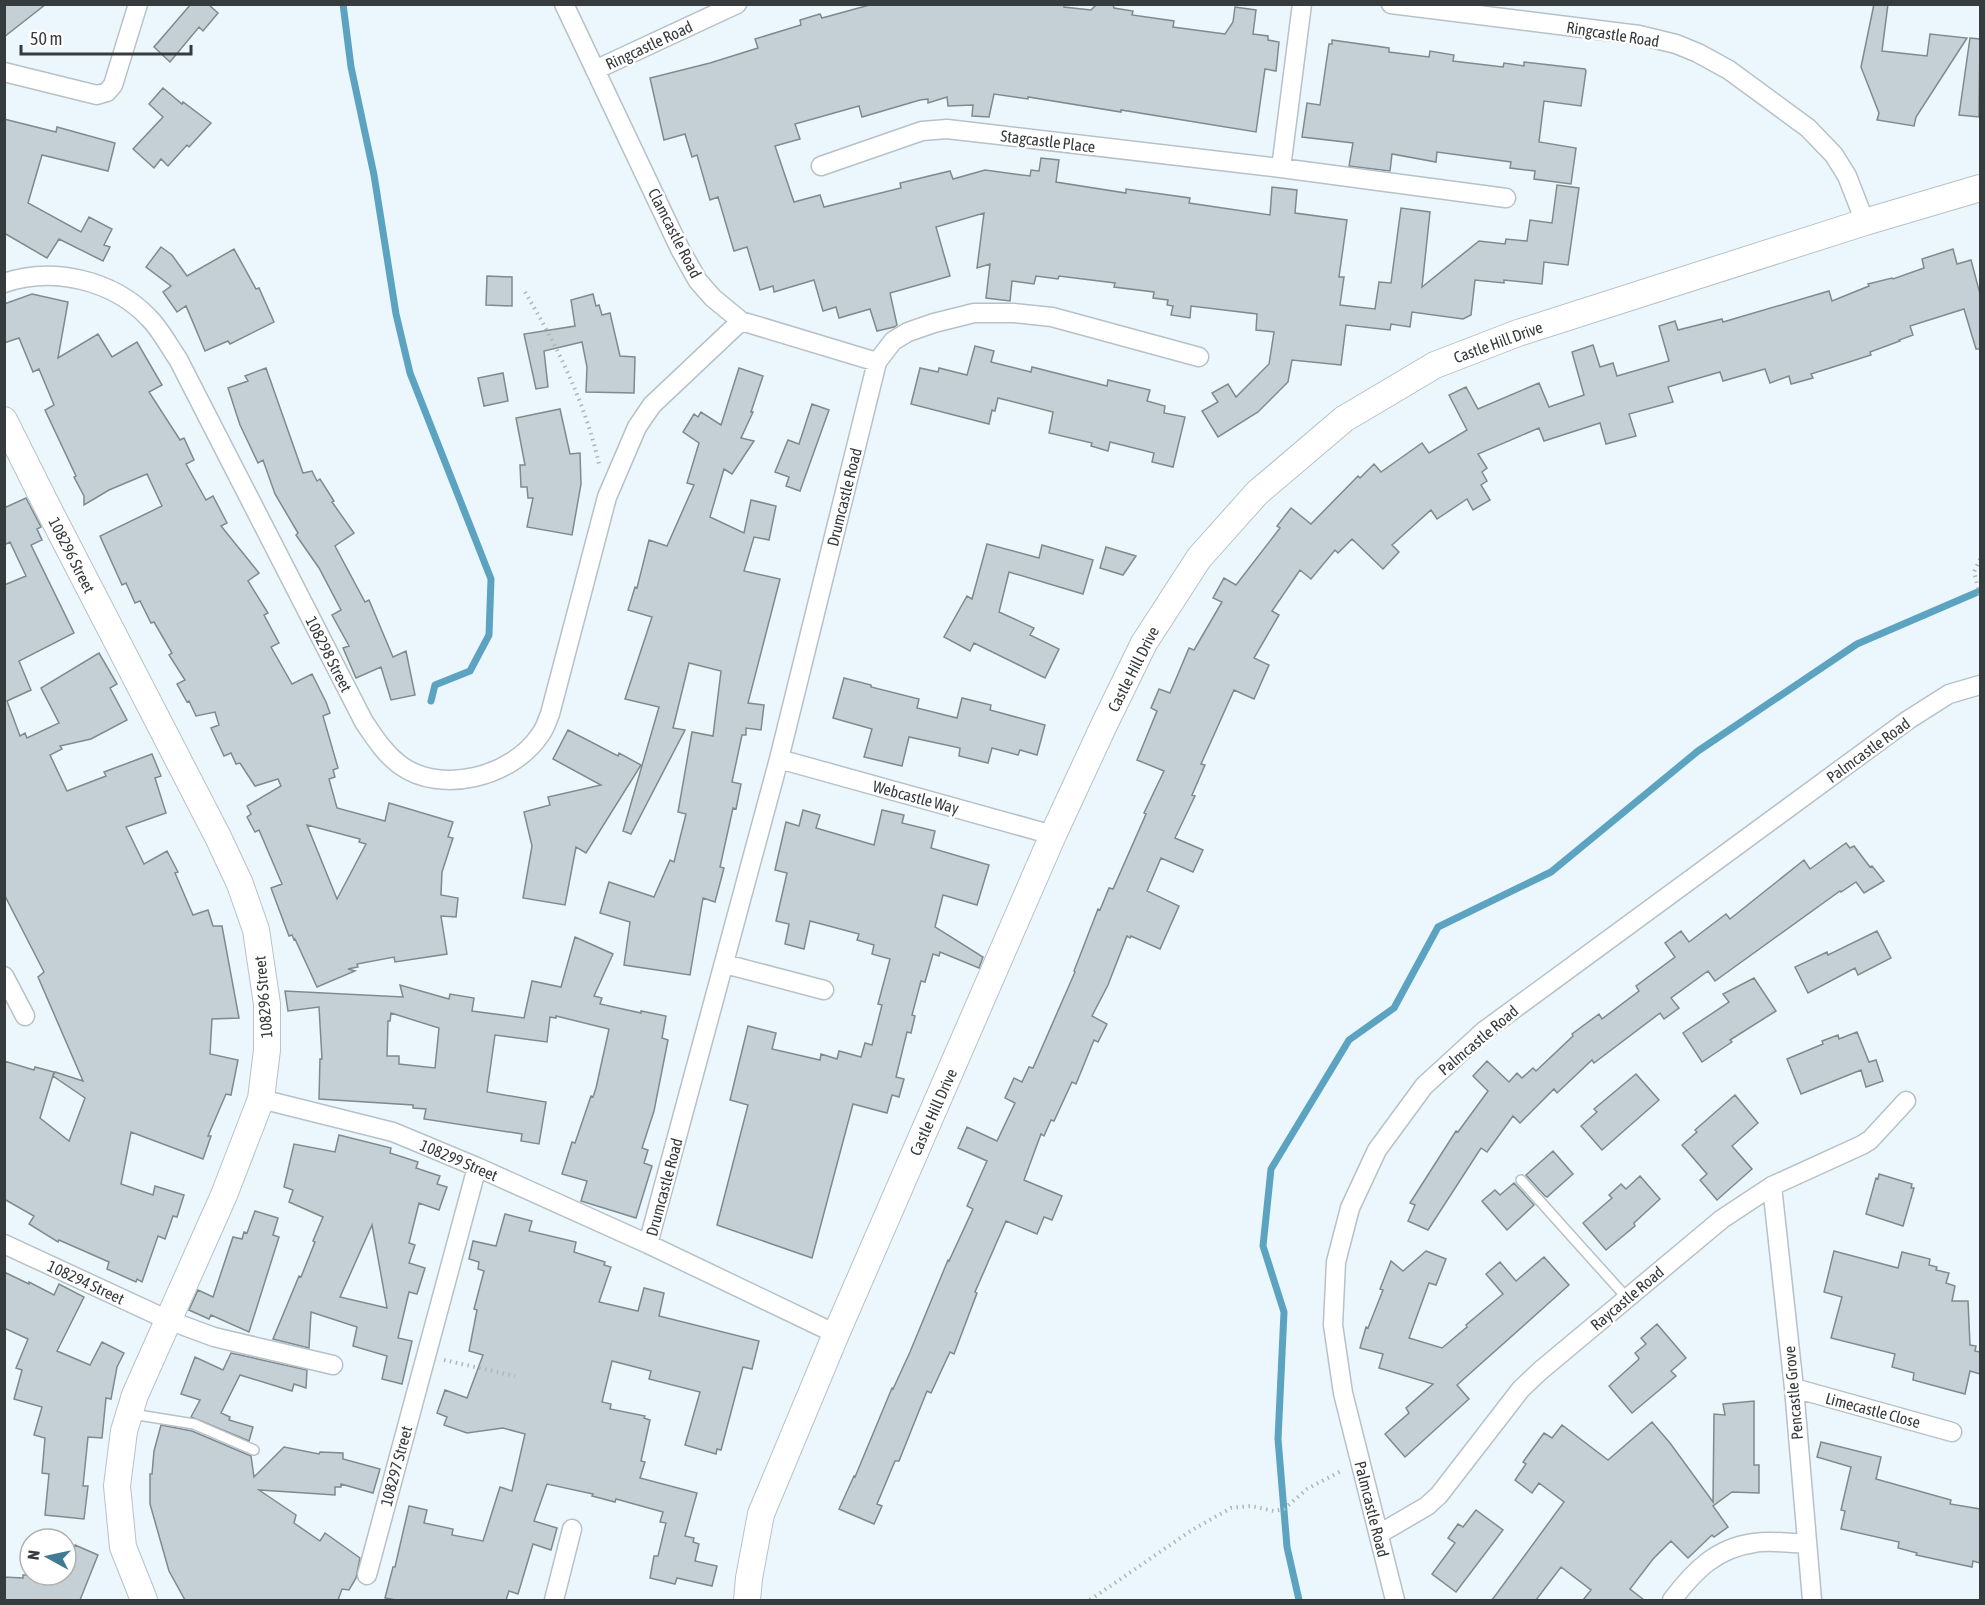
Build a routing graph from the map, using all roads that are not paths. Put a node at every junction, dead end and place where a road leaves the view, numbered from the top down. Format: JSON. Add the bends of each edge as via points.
{"nodes":[{"id":1,"x":138,"y":4,"type":"edge"},
{"id":2,"x":564,"y":4,"type":"edge"},
{"id":3,"x":736,"y":4,"type":"edge"},
{"id":4,"x":1302,"y":4,"type":"edge"},
{"id":5,"x":1391,"y":4,"type":"edge"},
{"id":6,"x":595,"y":70,"type":"junction"},
{"id":7,"x":4,"y":72,"type":"edge"},
{"id":8,"x":821,"y":166,"type":"dead end"},
{"id":9,"x":1281,"y":168,"type":"junction"},
{"id":10,"x":1980,"y":188,"type":"edge"},
{"id":11,"x":1506,"y":198,"type":"dead end"},
{"id":12,"x":1865,"y":222,"type":"junction"},
{"id":13,"x":4,"y":283,"type":"edge"},
{"id":14,"x":741,"y":321,"type":"junction"},
{"id":15,"x":1199,"y":357,"type":"dead end"},
{"id":16,"x":877,"y":363,"type":"junction"},
{"id":17,"x":4,"y":420,"type":"edge"},
{"id":18,"x":1980,"y":685,"type":"edge"},
{"id":19,"x":779,"y":759,"type":"junction"},
{"id":20,"x":1053,"y":835,"type":"junction"},
{"id":21,"x":725,"y":964,"type":"junction"},
{"id":22,"x":4,"y":976,"type":"edge"},
{"id":23,"x":824,"y":990,"type":"dead end"},
{"id":24,"x":25,"y":1016,"type":"dead end"},
{"id":25,"x":261,"y":1099,"type":"junction"},
{"id":26,"x":1906,"y":1101,"type":"dead end"},
{"id":27,"x":477,"y":1167,"type":"junction"},
{"id":28,"x":1521,"y":1180,"type":"dead end"},
{"id":29,"x":1772,"y":1186,"type":"junction"},
{"id":30,"x":4,"y":1244,"type":"edge"},
{"id":31,"x":648,"y":1244,"type":"junction"},
{"id":32,"x":1627,"y":1298,"type":"junction"},
{"id":33,"x":168,"y":1320,"type":"junction"},
{"id":34,"x":836,"y":1334,"type":"junction"},
{"id":35,"x":333,"y":1365,"type":"dead end"},
{"id":36,"x":1794,"y":1388,"type":"junction"},
{"id":37,"x":130,"y":1413,"type":"junction"},
{"id":38,"x":1953,"y":1432,"type":"dead end"},
{"id":39,"x":254,"y":1450,"type":"dead end"},
{"id":40,"x":572,"y":1530,"type":"dead end"},
{"id":41,"x":1379,"y":1534,"type":"junction"},
{"id":42,"x":1806,"y":1544,"type":"junction"},
{"id":43,"x":367,"y":1575,"type":"dead end"},
{"id":44,"x":144,"y":1600,"type":"edge"},
{"id":45,"x":554,"y":1600,"type":"edge"},
{"id":46,"x":747,"y":1600,"type":"edge"},
{"id":47,"x":1395,"y":1600,"type":"edge"},
{"id":48,"x":1672,"y":1600,"type":"edge"},
{"id":49,"x":1812,"y":1600,"type":"edge"}],
"edges":[{"from":1,"to":7,"type":"street","via":[[113,85],[107,92],[97,94]]},
{"from":2,"to":6,"type":"street","name":"Clamcastle Road"},
{"from":3,"to":6,"type":"street","name":"Ringcastle Road"},
{"from":4,"to":9,"type":"street"},
{"from":5,"to":12,"type":"street","name":"Ringcastle Road","via":[[1639,35],[1698,52],[1808,128],[1834,155],[1847,176]]},
{"from":6,"to":14,"type":"street","name":"Clamcastle Road","via":[[698,281]]},
{"from":8,"to":9,"type":"street","name":"Stagcastle Place","via":[[922,131],[947,129]]},
{"from":9,"to":11,"type":"street","name":"Stagcastle Place"},
{"from":10,"to":12,"type":"street","name":"Castle Hill Drive"},
{"from":12,"to":20,"type":"street","name":"Castle Hill Drive","via":[[1497,341],[1435,365],[1344,419],[1257,492],[1199,558],[1144,643]]},
{"from":13,"to":14,"type":"street","name":"108298 Street","via":[[21,277],[54,275],[86,281],[117,293],[149,318],[178,359],[364,722],[383,751],[401,766],[447,780],[493,772],[526,752],[541,735],[550,714],[607,497],[637,427],[652,405]]},
{"from":14,"to":16,"type":"street","name":"Clamcastle Road"},
{"from":15,"to":16,"type":"street","name":"Drumcastle Road","via":[[1052,317],[974,313],[908,332],[893,341]]},
{"from":16,"to":19,"type":"street","name":"Drumcastle Road"},
{"from":17,"to":25,"type":"street","name":"108296 Street","via":[[240,884],[256,930],[267,1004]]},
{"from":18,"to":41,"type":"street","name":"Palmcastle Road","via":[[1949,694],[1908,720],[1484,1031],[1424,1086],[1377,1150],[1350,1208],[1336,1262],[1333,1325],[1343,1393]]},
{"from":19,"to":20,"type":"street","name":"Webcastle Way"},
{"from":19,"to":21,"type":"street","name":"Drumcastle Road"},
{"from":20,"to":34,"type":"street","name":"Castle Hill Drive"},
{"from":21,"to":23,"type":"street"},
{"from":21,"to":31,"type":"street","name":"Drumcastle Road"},
{"from":22,"to":24,"type":"street"},
{"from":25,"to":27,"type":"street","name":"108299 Street","via":[[393,1132]]},
{"from":25,"to":33,"type":"street","name":"108296 Street","via":[[224,1195]]},
{"from":26,"to":29,"type":"street","name":"Raycastle Road","via":[[1870,1140]]},
{"from":27,"to":31,"type":"street","name":"108299 Street"},
{"from":27,"to":43,"type":"street","name":"108297 Street"},
{"from":28,"to":32,"type":"lane"},
{"from":29,"to":32,"type":"street","name":"Raycastle Road","via":[[1722,1219]]},
{"from":29,"to":36,"type":"street","name":"Pencastle Grove"},
{"from":30,"to":33,"type":"street","name":"108294 Street"},
{"from":31,"to":34,"type":"street","name":"Drumcastle Road"},
{"from":32,"to":41,"type":"street","name":"Raycastle Road","via":[[1521,1389],[1427,1506]]},
{"from":33,"to":35,"type":"street","name":"108294 Street","via":[[214,1337]]},
{"from":33,"to":37,"type":"street","name":"108296 Street"},
{"from":34,"to":46,"type":"street","name":"Castle Hill Drive","via":[[761,1514]]},
{"from":36,"to":38,"type":"street","name":"Limecastle Close"},
{"from":36,"to":42,"type":"street","name":"Pencastle Grove"},
{"from":37,"to":39,"type":"lane","via":[[194,1424]]},
{"from":37,"to":44,"type":"street","name":"108296 Street","via":[[117,1486],[123,1546]]},
{"from":40,"to":45,"type":"street"},
{"from":41,"to":47,"type":"street","name":"Palmcastle Road"},
{"from":42,"to":48,"type":"street","via":[[1755,1542],[1714,1556],[1693,1573]]},
{"from":42,"to":49,"type":"street","name":"Pencastle Grove"}]}
